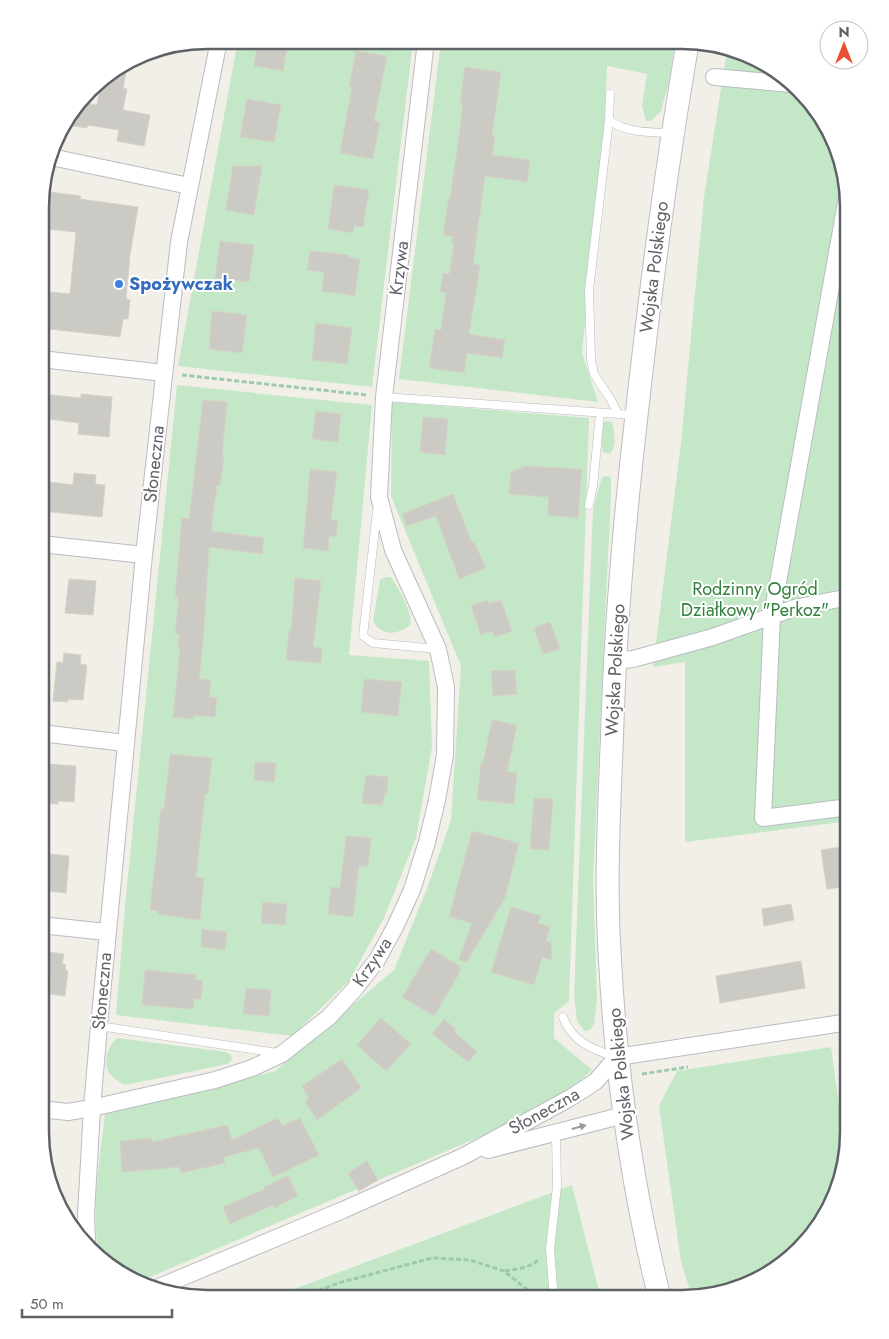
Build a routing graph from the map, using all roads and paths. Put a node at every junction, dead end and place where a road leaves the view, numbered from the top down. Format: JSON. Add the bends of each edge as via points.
{"nodes":[{"id":1,"x":217,"y":49,"type":"edge"},
{"id":2,"x":425,"y":49,"type":"edge"},
{"id":3,"x":687,"y":49,"type":"edge"},
{"id":4,"x":714,"y":77,"type":"dead end"},
{"id":5,"x":776,"y":80,"type":"edge"},
{"id":6,"x":610,"y":94,"type":"dead end"},
{"id":7,"x":609,"y":120,"type":"junction"},
{"id":8,"x":672,"y":134,"type":"junction"},
{"id":9,"x":57,"y":158,"type":"edge"},
{"id":10,"x":189,"y":186,"type":"junction"},
{"id":11,"x":840,"y":236,"type":"edge"},
{"id":12,"x":49,"y":360,"type":"edge"},
{"id":13,"x":164,"y":373,"type":"junction"},
{"id":14,"x":384,"y":396,"type":"junction"},
{"id":15,"x":600,"y":413,"type":"junction"},
{"id":16,"x":627,"y":415,"type":"junction"},
{"id":17,"x":379,"y":497,"type":"junction"},
{"id":18,"x":589,"y":505,"type":"dead end"},
{"id":19,"x":49,"y":545,"type":"edge"},
{"id":20,"x":144,"y":555,"type":"junction"},
{"id":21,"x":840,"y":599,"type":"edge"},
{"id":22,"x":772,"y":616,"type":"junction"},
{"id":23,"x":438,"y":649,"type":"junction"},
{"id":24,"x":614,"y":661,"type":"junction"},
{"id":25,"x":49,"y":734,"type":"edge"},
{"id":26,"x":125,"y":742,"type":"junction"},
{"id":27,"x":840,"y":808,"type":"edge"},
{"id":28,"x":49,"y":926,"type":"edge"},
{"id":29,"x":107,"y":932,"type":"junction"},
{"id":30,"x":563,"y":1017,"type":"dead end"},
{"id":31,"x":840,"y":1023,"type":"edge"},
{"id":32,"x":99,"y":1026,"type":"junction"},
{"id":33,"x":282,"y":1054,"type":"junction"},
{"id":34,"x":617,"y":1057,"type":"junction"},
{"id":35,"x":92,"y":1108,"type":"junction"},
{"id":36,"x":49,"y":1110,"type":"edge"},
{"id":37,"x":624,"y":1115,"type":"junction"},
{"id":38,"x":556,"y":1133,"type":"junction"},
{"id":39,"x":464,"y":1156,"type":"junction"},
{"id":40,"x":87,"y":1235,"type":"edge"},
{"id":41,"x":550,"y":1249,"type":"junction"},
{"id":42,"x":504,"y":1271,"type":"junction"},
{"id":43,"x":165,"y":1285,"type":"edge"},
{"id":44,"x":320,"y":1290,"type":"edge"},
{"id":45,"x":528,"y":1290,"type":"edge"},
{"id":46,"x":553,"y":1290,"type":"edge"},
{"id":47,"x":658,"y":1290,"type":"edge"}],
"edges":[{"from":1,"to":10,"type":"street","name":"Słoneczna"},
{"from":2,"to":14,"type":"street","name":"Krzywa"},
{"from":3,"to":8,"type":"street","name":"Wojska Polskiego"},
{"from":4,"to":5,"type":"street"},
{"from":6,"to":7,"type":"lane"},
{"from":7,"to":8,"type":"lane","via":[[640,132]]},
{"from":7,"to":16,"type":"lane","via":[[589,290],[591,359],[594,374],[611,400]]},
{"from":8,"to":16,"type":"street","name":"Wojska Polskiego"},
{"from":9,"to":10,"type":"street"},
{"from":10,"to":13,"type":"street","name":"Słoneczna"},
{"from":11,"to":22,"type":"street"},
{"from":12,"to":13,"type":"street"},
{"from":13,"to":14,"type":"path"},
{"from":13,"to":20,"type":"street","name":"Słoneczna"},
{"from":14,"to":15,"type":"lane"},
{"from":14,"to":17,"type":"street","name":"Krzywa"},
{"from":15,"to":16,"type":"lane"},
{"from":15,"to":18,"type":"lane"},
{"from":16,"to":24,"type":"street","name":"Wojska Polskiego","via":[[629,481]]},
{"from":17,"to":23,"type":"street","name":"Krzywa","via":[[393,550]]},
{"from":17,"to":23,"type":"lane","name":"Krzywa","via":[[363,636],[373,644]]},
{"from":19,"to":20,"type":"street"},
{"from":20,"to":26,"type":"street","name":"Słoneczna"},
{"from":21,"to":22,"type":"street"},
{"from":22,"to":24,"type":"street","via":[[713,637],[633,659]]},
{"from":22,"to":27,"type":"street","via":[[763,818]]},
{"from":23,"to":33,"type":"street","name":"Krzywa","via":[[446,687],[445,755],[427,842],[412,890],[377,960],[359,983],[330,1016]]},
{"from":24,"to":34,"type":"street","name":"Wojska Polskiego","via":[[608,838],[610,958]]},
{"from":25,"to":26,"type":"street"},
{"from":26,"to":29,"type":"street","name":"Słoneczna"},
{"from":28,"to":29,"type":"street"},
{"from":29,"to":32,"type":"street","name":"Słoneczna"},
{"from":30,"to":34,"type":"lane","via":[[568,1029],[589,1048]]},
{"from":31,"to":34,"type":"street"},
{"from":32,"to":33,"type":"lane"},
{"from":32,"to":35,"type":"street","name":"Słoneczna"},
{"from":33,"to":35,"type":"street","name":"Krzywa","via":[[215,1080]]},
{"from":34,"to":37,"type":"street","name":"Wojska Polskiego"},
{"from":34,"to":39,"type":"street","name":"Słoneczna","via":[[595,1082]]},
{"from":35,"to":36,"type":"street","name":"Krzywa","via":[[68,1112]]},
{"from":35,"to":40,"type":"street","name":"Słoneczna"},
{"from":38,"to":37,"type":"street","name":"Słoneczna","one_way":true},
{"from":37,"to":47,"type":"street","name":"Wojska Polskiego","via":[[637,1201]]},
{"from":38,"to":39,"type":"street","name":"Słoneczna"},
{"from":38,"to":41,"type":"lane","via":[[557,1186]]},
{"from":39,"to":43,"type":"street","name":"Słoneczna"},
{"from":41,"to":42,"type":"path","via":[[535,1263]]},
{"from":41,"to":46,"type":"lane"},
{"from":42,"to":44,"type":"path","via":[[470,1260],[432,1258]]},
{"from":42,"to":45,"type":"path"}]}
